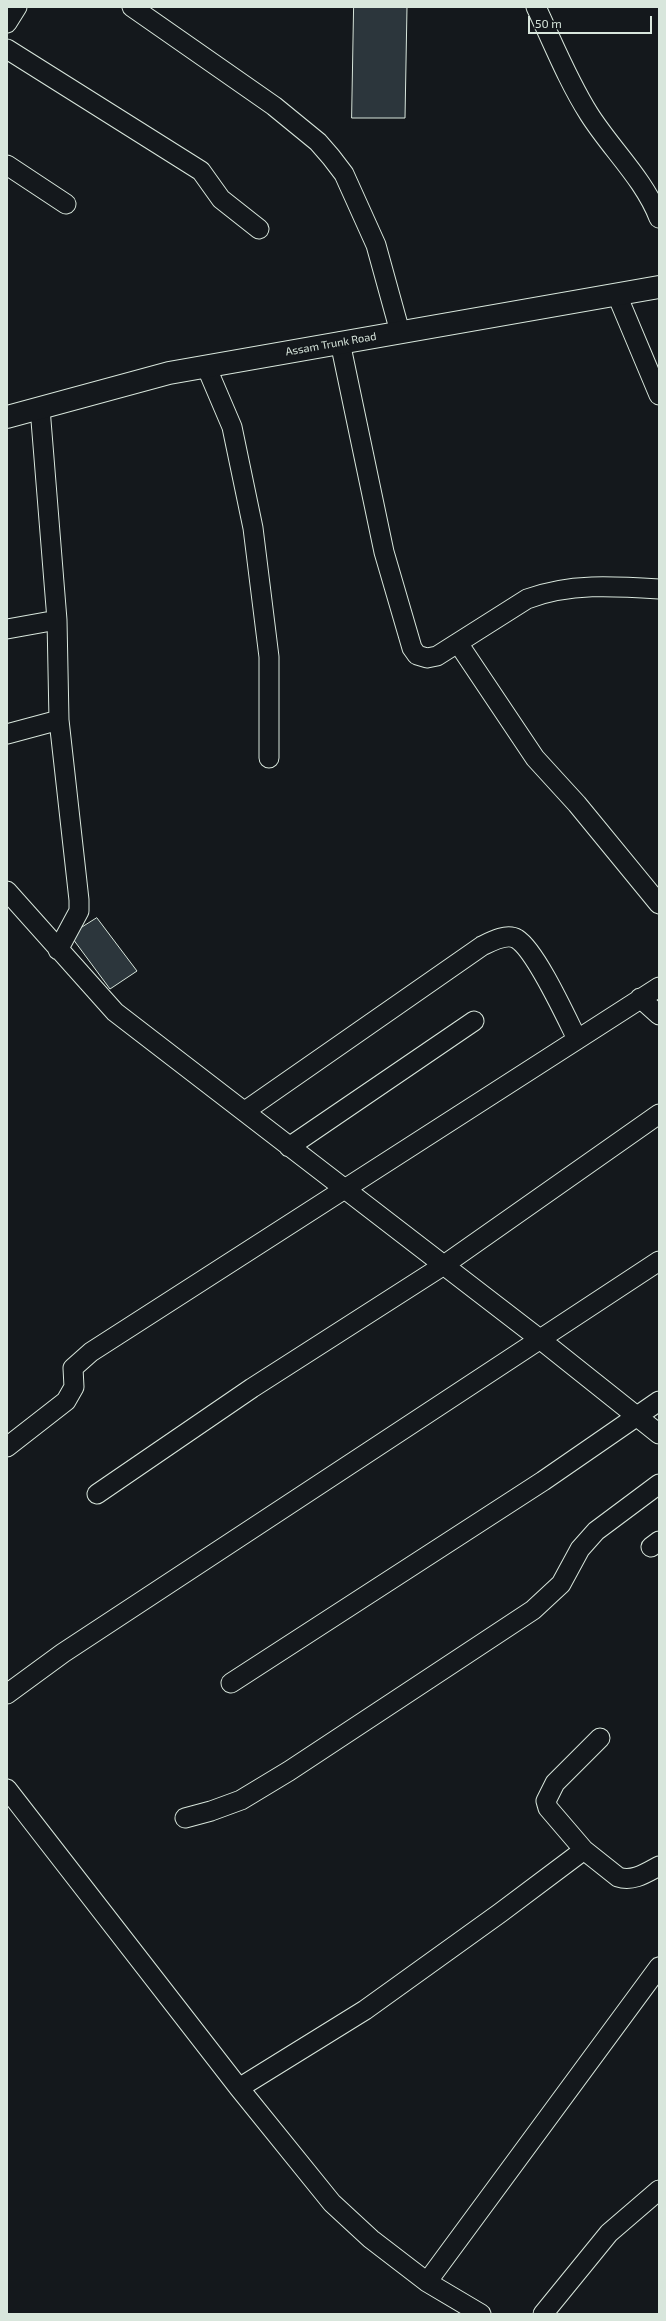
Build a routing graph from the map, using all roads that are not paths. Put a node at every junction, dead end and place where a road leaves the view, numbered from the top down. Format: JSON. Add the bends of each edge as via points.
{"nodes":[{"id":1,"x":17,"y":7,"type":"edge"},
{"id":2,"x":132,"y":7,"type":"edge"},
{"id":3,"x":536,"y":7,"type":"edge"},
{"id":4,"x":7,"y":23,"type":"edge"},
{"id":5,"x":7,"y":49,"type":"edge"},
{"id":6,"x":7,"y":165,"type":"edge"},
{"id":7,"x":66,"y":204,"type":"dead end"},
{"id":8,"x":659,"y":218,"type":"edge"},
{"id":9,"x":259,"y":229,"type":"dead end"},
{"id":10,"x":659,"y":287,"type":"edge"},
{"id":11,"x":617,"y":295,"type":"junction"},
{"id":12,"x":400,"y":332,"type":"junction"},
{"id":13,"x":340,"y":342,"type":"junction"},
{"id":14,"x":206,"y":366,"type":"junction"},
{"id":15,"x":659,"y":395,"type":"edge"},
{"id":16,"x":40,"y":408,"type":"junction"},
{"id":17,"x":7,"y":417,"type":"edge"},
{"id":18,"x":659,"y":589,"type":"edge"},
{"id":19,"x":57,"y":620,"type":"junction"},
{"id":20,"x":7,"y":629,"type":"edge"},
{"id":21,"x":458,"y":643,"type":"junction"},
{"id":22,"x":59,"y":720,"type":"junction"},
{"id":23,"x":7,"y":734,"type":"edge"},
{"id":24,"x":269,"y":758,"type":"dead end"},
{"id":25,"x":9,"y":899,"type":"edge"},
{"id":26,"x":659,"y":904,"type":"edge"},
{"id":27,"x":58,"y":950,"type":"junction"},
{"id":28,"x":659,"y":987,"type":"edge"},
{"id":29,"x":640,"y":998,"type":"junction"},
{"id":30,"x":659,"y":1015,"type":"edge"},
{"id":31,"x":474,"y":1020,"type":"dead end"},
{"id":32,"x":577,"y":1039,"type":"junction"},
{"id":33,"x":245,"y":1111,"type":"junction"},
{"id":34,"x":659,"y":1114,"type":"edge"},
{"id":35,"x":289,"y":1147,"type":"junction"},
{"id":36,"x":345,"y":1190,"type":"junction"},
{"id":37,"x":659,"y":1261,"type":"edge"},
{"id":38,"x":444,"y":1265,"type":"junction"},
{"id":39,"x":540,"y":1340,"type":"junction"},
{"id":40,"x":659,"y":1401,"type":"edge"},
{"id":41,"x":637,"y":1415,"type":"junction"},
{"id":42,"x":659,"y":1434,"type":"edge"},
{"id":43,"x":7,"y":1447,"type":"edge"},
{"id":44,"x":659,"y":1484,"type":"edge"},
{"id":45,"x":97,"y":1494,"type":"dead end"},
{"id":46,"x":231,"y":1683,"type":"dead end"},
{"id":47,"x":7,"y":1694,"type":"edge"},
{"id":48,"x":600,"y":1738,"type":"dead end"},
{"id":49,"x":7,"y":1788,"type":"edge"},
{"id":50,"x":185,"y":1818,"type":"dead end"},
{"id":51,"x":584,"y":1850,"type":"junction"},
{"id":52,"x":659,"y":1866,"type":"edge"},
{"id":53,"x":659,"y":1967,"type":"edge"},
{"id":54,"x":239,"y":2088,"type":"junction"},
{"id":55,"x":659,"y":2190,"type":"edge"},
{"id":56,"x":427,"y":2282,"type":"junction"},
{"id":57,"x":481,"y":2314,"type":"edge"},
{"id":58,"x":543,"y":2314,"type":"edge"}],
"edges":[{"from":1,"to":4,"type":"street"},
{"from":2,"to":12,"type":"street","via":[[274,106],[318,142],[331,157],[344,174],[376,245]]},
{"from":3,"to":8,"type":"street","via":[[589,114],[628,166],[656,209]]},
{"from":5,"to":9,"type":"street","via":[[201,171],[221,199]]},
{"from":6,"to":7,"type":"street"},
{"from":10,"to":11,"type":"main road","name":"Assam Trunk Road"},
{"from":11,"to":12,"type":"main road","name":"Assam Trunk Road"},
{"from":11,"to":15,"type":"street"},
{"from":12,"to":13,"type":"main road","name":"Assam Trunk Road"},
{"from":13,"to":14,"type":"main road","name":"Assam Trunk Road"},
{"from":13,"to":21,"type":"street","via":[[384,552],[412,648],[417,655],[427,658],[437,656]]},
{"from":14,"to":16,"type":"main road","name":"Assam Trunk Road","via":[[169,373]]},
{"from":14,"to":24,"type":"street","via":[[232,427],[253,528],[269,657]]},
{"from":16,"to":17,"type":"main road","name":"Assam Trunk Road"},
{"from":16,"to":19,"type":"street"},
{"from":18,"to":21,"type":"street","via":[[607,586],[559,589],[543,593],[527,599]]},
{"from":19,"to":20,"type":"street"},
{"from":19,"to":22,"type":"street"},
{"from":21,"to":26,"type":"street","via":[[531,752]]},
{"from":22,"to":23,"type":"street"},
{"from":22,"to":27,"type":"street","via":[[79,911]]},
{"from":25,"to":27,"type":"street"},
{"from":27,"to":33,"type":"street","via":[[115,1012]]},
{"from":28,"to":29,"type":"street"},
{"from":29,"to":30,"type":"street"},
{"from":29,"to":32,"type":"street"},
{"from":31,"to":35,"type":"street"},
{"from":32,"to":33,"type":"street","via":[[531,954],[518,940],[508,937],[482,946]]},
{"from":32,"to":36,"type":"street"},
{"from":33,"to":35,"type":"street"},
{"from":34,"to":38,"type":"street"},
{"from":35,"to":36,"type":"street"},
{"from":36,"to":38,"type":"street"},
{"from":36,"to":43,"type":"street","via":[[91,1352],[73,1368],[74,1387],[66,1401]]},
{"from":37,"to":39,"type":"street"},
{"from":38,"to":39,"type":"street"},
{"from":38,"to":45,"type":"street","via":[[252,1388]]},
{"from":39,"to":41,"type":"street"},
{"from":39,"to":47,"type":"street","via":[[63,1653]]},
{"from":40,"to":41,"type":"street"},
{"from":41,"to":42,"type":"street"},
{"from":41,"to":46,"type":"street","via":[[542,1481]]},
{"from":44,"to":50,"type":"street","via":[[596,1531],[580,1549],[560,1584],[533,1610],[289,1772],[247,1797]]},
{"from":48,"to":51,"type":"street","via":[[555,1783],[546,1801],[553,1814]]},
{"from":49,"to":54,"type":"street"},
{"from":51,"to":52,"type":"street","via":[[624,1879],[635,1878]]},
{"from":51,"to":54,"type":"street","via":[[365,2010]]},
{"from":53,"to":56,"type":"street"},
{"from":54,"to":56,"type":"street","via":[[332,2203],[371,2239]]},
{"from":55,"to":58,"type":"street","via":[[609,2232]]},
{"from":56,"to":57,"type":"street"}]}
